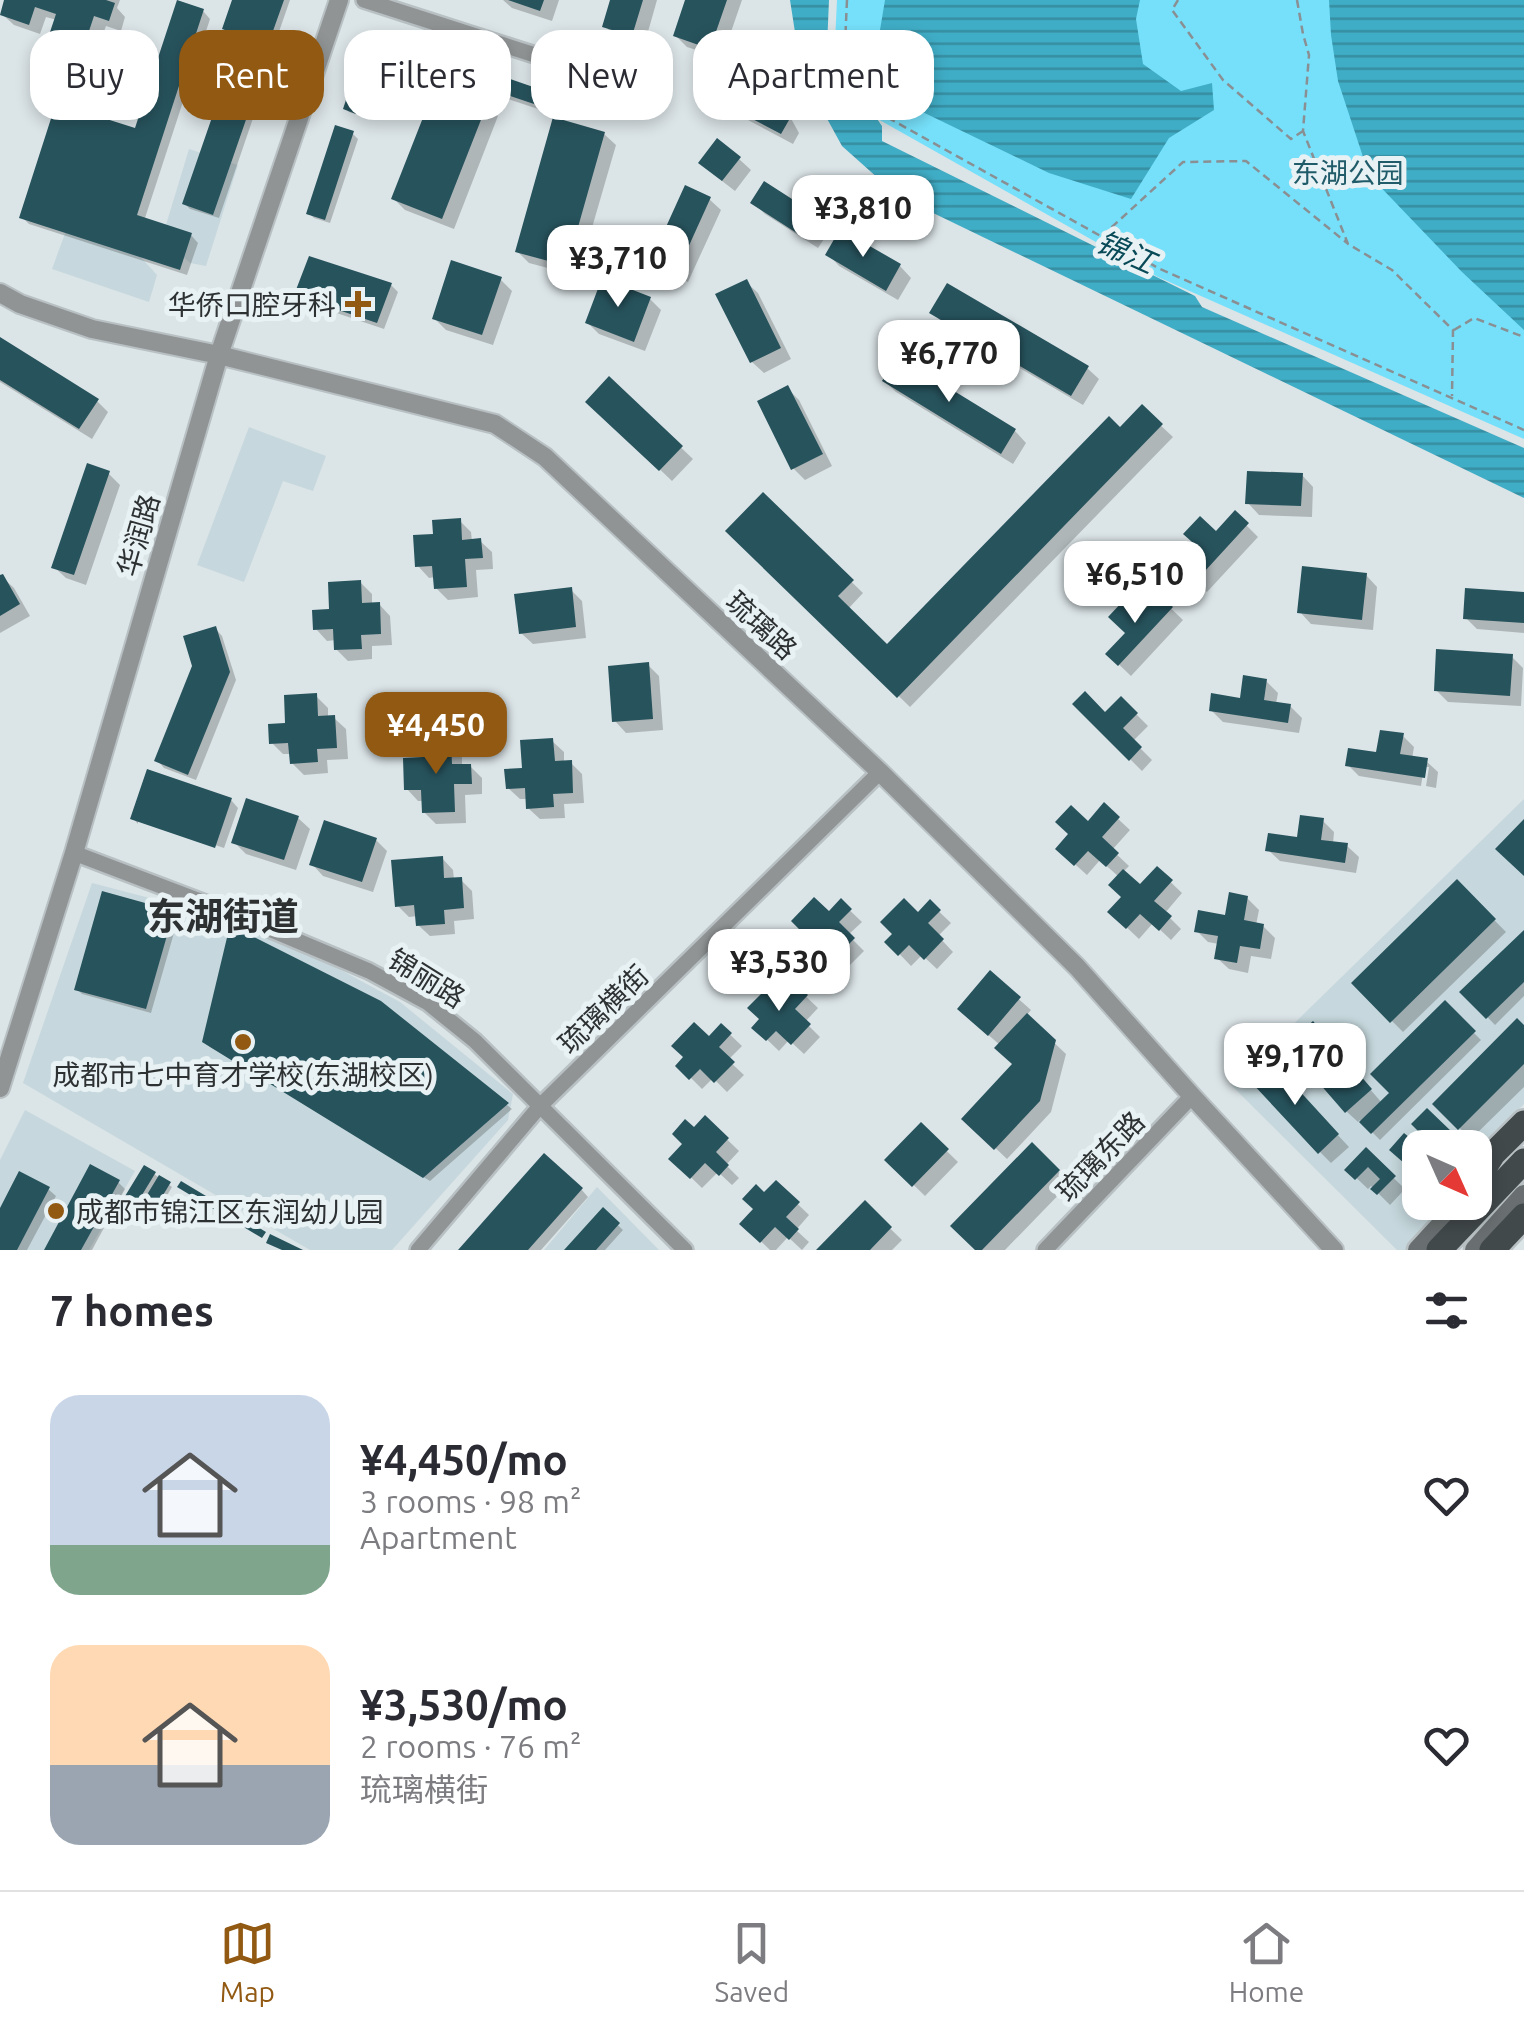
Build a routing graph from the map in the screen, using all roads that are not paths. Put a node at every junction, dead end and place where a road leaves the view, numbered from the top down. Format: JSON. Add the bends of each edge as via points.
{"nodes":[{"id":1,"x":339,"y":0,"type":"edge"},
{"id":2,"x":364,"y":0,"type":"edge"},
{"id":3,"x":531,"y":55,"type":"edge"},
{"id":4,"x":0,"y":293,"type":"edge"},
{"id":5,"x":219,"y":355,"type":"junction"},
{"id":6,"x":880,"y":772,"type":"junction"},
{"id":7,"x":74,"y":852,"type":"junction"},
{"id":8,"x":0,"y":1088,"type":"edge"},
{"id":9,"x":1192,"y":1096,"type":"junction"},
{"id":10,"x":540,"y":1106,"type":"junction"},
{"id":11,"x":1524,"y":1123,"type":"edge"},
{"id":12,"x":1524,"y":1150,"type":"edge"},
{"id":13,"x":1492,"y":1156,"type":"edge"},
{"id":14,"x":1524,"y":1162,"type":"edge"},
{"id":15,"x":1492,"y":1184,"type":"edge"},
{"id":16,"x":1521,"y":1205,"type":"edge"},
{"id":17,"x":1446,"y":1220,"type":"edge"},
{"id":18,"x":418,"y":1250,"type":"edge"},
{"id":19,"x":686,"y":1250,"type":"edge"},
{"id":20,"x":1045,"y":1250,"type":"edge"},
{"id":21,"x":1334,"y":1250,"type":"edge"},
{"id":22,"x":1418,"y":1250,"type":"edge"},
{"id":23,"x":1439,"y":1250,"type":"edge"},
{"id":24,"x":1475,"y":1250,"type":"edge"},
{"id":25,"x":1492,"y":1250,"type":"edge"}],
"edges":[{"from":1,"to":5,"type":"street","name":"华润路"},
{"from":2,"to":3,"type":"street"},
{"from":4,"to":5,"type":"street","name":"琉璃路","via":[[92,330]]},
{"from":5,"to":6,"type":"street","name":"琉璃路","via":[[495,424],[545,457]]},
{"from":5,"to":7,"type":"street","name":"华润路"},
{"from":6,"to":9,"type":"street","name":"琉璃路","via":[[1076,967]]},
{"from":6,"to":10,"type":"street","name":"琉璃横街"},
{"from":7,"to":8,"type":"street","name":"华润路"},
{"from":7,"to":10,"type":"street","name":"锦丽路","via":[[369,971],[428,1003]]},
{"from":9,"to":20,"type":"street","name":"琉璃东路"},
{"from":9,"to":21,"type":"street","name":"琉璃路"},
{"from":10,"to":18,"type":"street","name":"琉璃横街"},
{"from":10,"to":19,"type":"street","name":"锦丽路"},
{"from":11,"to":13,"type":"highway"},
{"from":12,"to":15,"type":"main road"},
{"from":14,"to":23,"type":"highway"},
{"from":16,"to":24,"type":"main road"},
{"from":16,"to":25,"type":"highway"},
{"from":17,"to":22,"type":"main road"}]}
